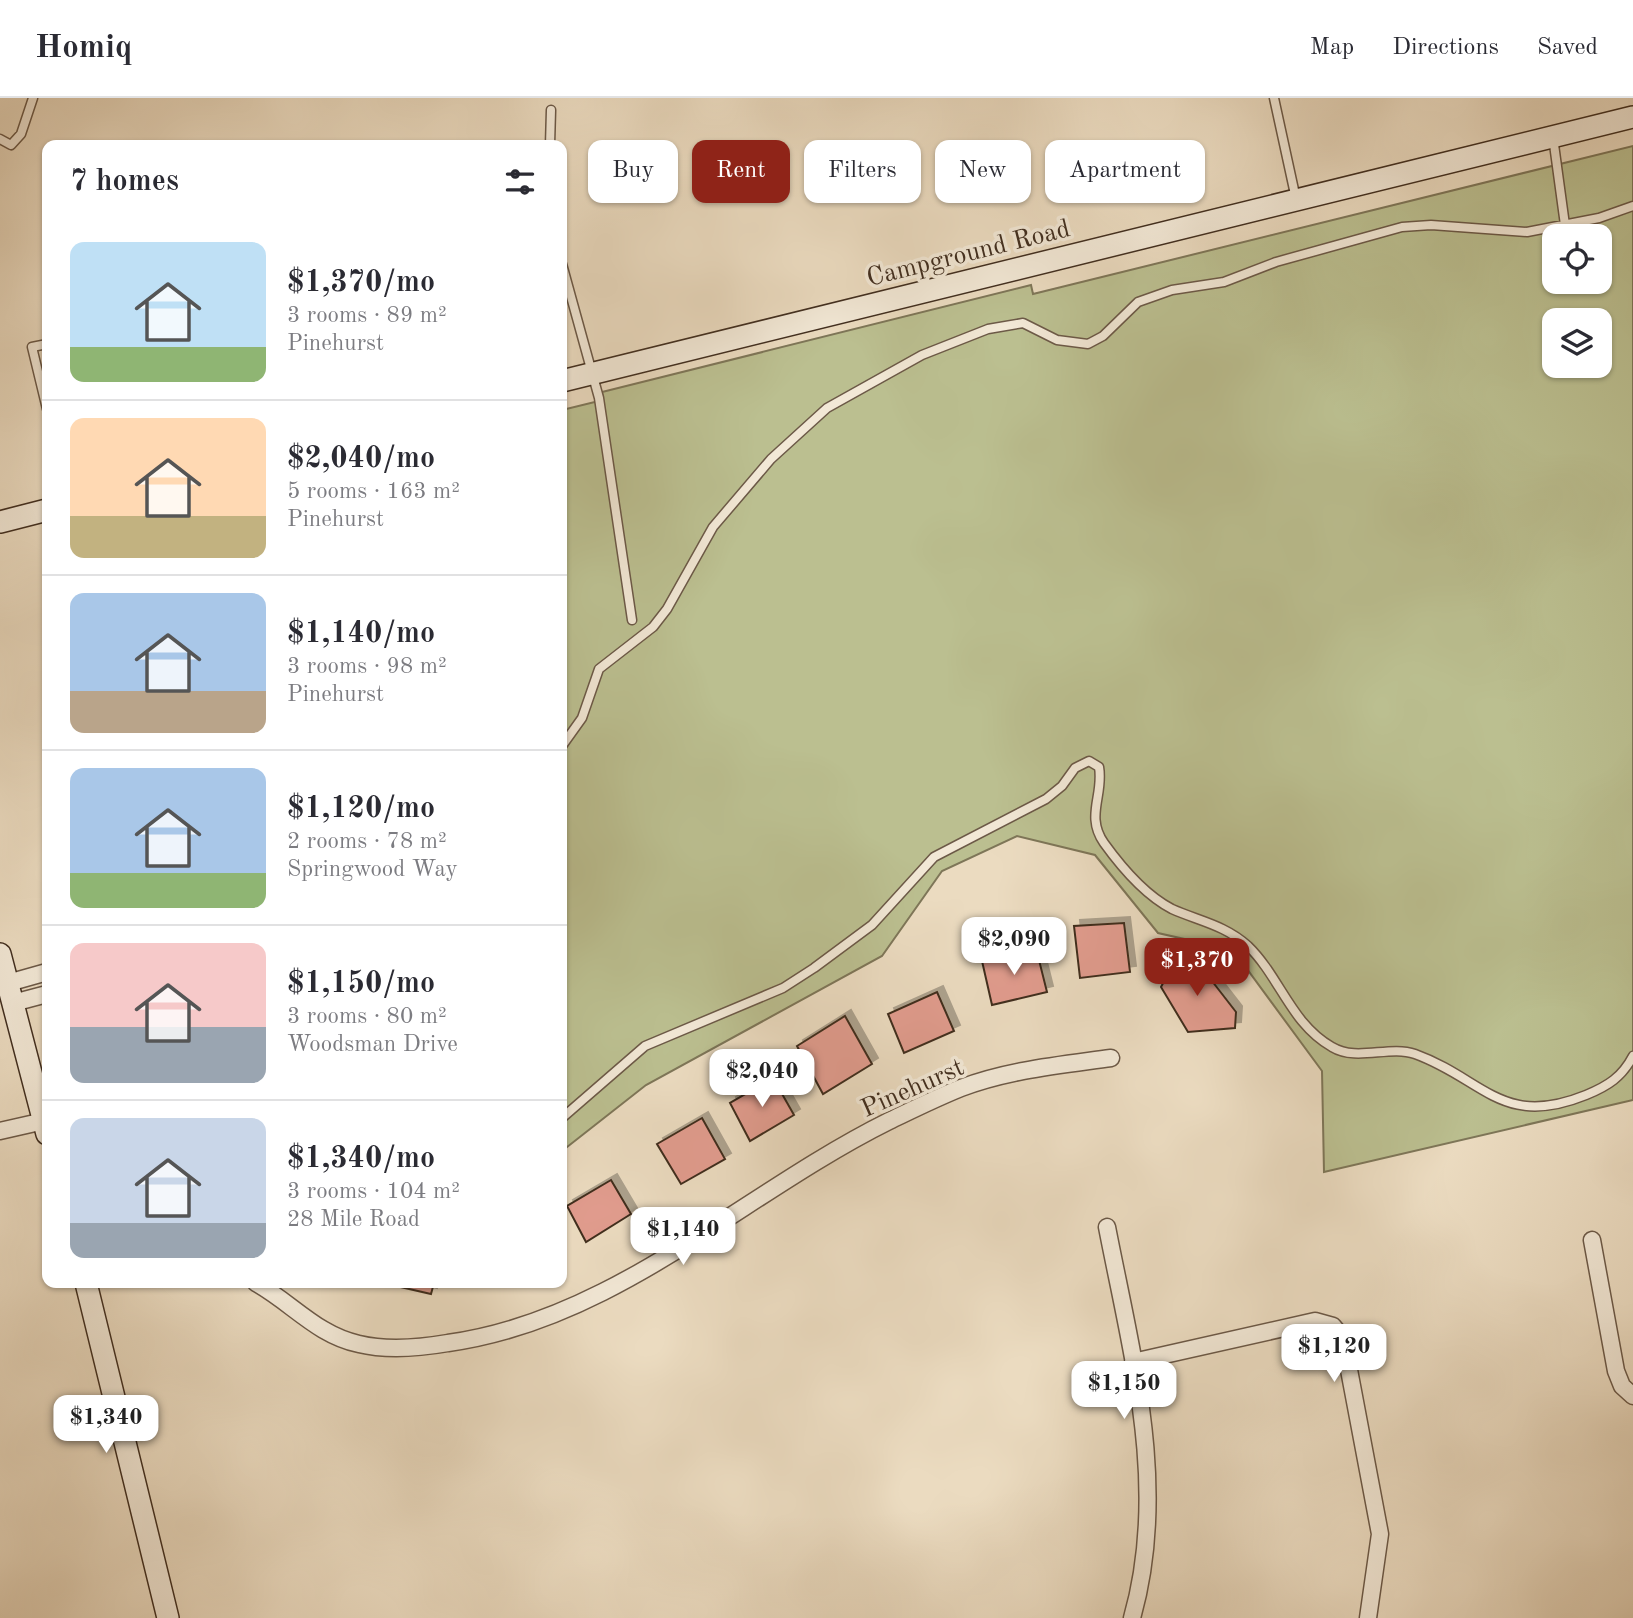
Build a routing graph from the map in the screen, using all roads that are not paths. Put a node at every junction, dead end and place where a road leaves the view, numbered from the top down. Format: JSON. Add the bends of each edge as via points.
{"nodes":[{"id":1,"x":33,"y":98,"type":"edge"},
{"id":2,"x":1274,"y":98,"type":"edge"},
{"id":3,"x":551,"y":110,"type":"dead end"},
{"id":4,"x":1633,"y":117,"type":"edge"},
{"id":5,"x":1553,"y":137,"type":"junction"},
{"id":6,"x":0,"y":139,"type":"edge"},
{"id":7,"x":551,"y":140,"type":"edge"},
{"id":8,"x":1296,"y":199,"type":"junction"},
{"id":9,"x":1633,"y":206,"type":"edge"},
{"id":10,"x":1565,"y":224,"type":"edge"},
{"id":11,"x":1569,"y":224,"type":"edge"},
{"id":12,"x":1542,"y":228,"type":"edge"},
{"id":13,"x":567,"y":282,"type":"edge"},
{"id":14,"x":42,"y":345,"type":"edge"},
{"id":15,"x":592,"y":373,"type":"junction"},
{"id":16,"x":567,"y":380,"type":"edge"},
{"id":17,"x":42,"y":388,"type":"edge"},
{"id":18,"x":42,"y":511,"type":"edge"},
{"id":19,"x":0,"y":522,"type":"edge"},
{"id":20,"x":632,"y":620,"type":"dead end"},
{"id":21,"x":567,"y":739,"type":"edge"},
{"id":22,"x":0,"y":954,"type":"edge"},
{"id":23,"x":42,"y":975,"type":"edge"},
{"id":24,"x":11,"y":993,"type":"junction"},
{"id":25,"x":42,"y":994,"type":"edge"},
{"id":26,"x":1633,"y":1056,"type":"edge"},
{"id":27,"x":1111,"y":1058,"type":"dead end"},
{"id":28,"x":42,"y":1113,"type":"edge"},
{"id":29,"x":567,"y":1114,"type":"edge"},
{"id":30,"x":42,"y":1128,"type":"edge"},
{"id":31,"x":0,"y":1131,"type":"edge"},
{"id":32,"x":1107,"y":1227,"type":"dead end"},
{"id":33,"x":1592,"y":1240,"type":"dead end"},
{"id":34,"x":87,"y":1288,"type":"edge"},
{"id":35,"x":263,"y":1288,"type":"edge"},
{"id":36,"x":1133,"y":1362,"type":"junction"},
{"id":37,"x":1633,"y":1396,"type":"edge"},
{"id":38,"x":168,"y":1618,"type":"edge"},
{"id":39,"x":1132,"y":1618,"type":"edge"},
{"id":40,"x":1368,"y":1618,"type":"edge"}],
"edges":[{"from":1,"to":6,"type":"lane","via":[[18,140],[11,145]]},
{"from":2,"to":8,"type":"lane"},
{"from":3,"to":7,"type":"lane"},
{"from":4,"to":5,"type":"street","name":"Campground Road"},
{"from":5,"to":8,"type":"street","name":"Campground Road"},
{"from":5,"to":10,"type":"lane"},
{"from":8,"to":15,"type":"street","name":"Campground Road"},
{"from":9,"to":11,"type":"lane"},
{"from":12,"to":21,"type":"lane","via":[[1512,233],[1402,227],[1276,262],[1224,282],[1172,290],[1138,302],[1103,337],[1088,344],[1057,340],[1023,323],[988,329],[922,355],[827,408],[771,459],[713,527],[653,627],[599,669],[582,718]]},
{"from":13,"to":15,"type":"lane"},
{"from":14,"to":17,"type":"lane","via":[[32,347]]},
{"from":15,"to":16,"type":"street","name":"Campground Road"},
{"from":15,"to":20,"type":"lane"},
{"from":18,"to":19,"type":"street"},
{"from":22,"to":24,"type":"street"},
{"from":23,"to":24,"type":"street"},
{"from":24,"to":25,"type":"street"},
{"from":24,"to":28,"type":"street"},
{"from":26,"to":29,"type":"lane","via":[[1621,1077],[1547,1108],[1492,1098],[1400,1050],[1363,1053],[1334,1049],[1292,1010],[1246,945],[1212,922],[1152,897],[1111,851],[1094,821],[1100,772],[1089,761],[1075,768],[1046,799],[934,856],[872,925],[814,968],[783,988],[653,1042]]},
{"from":27,"to":35,"type":"street","name":"Pinehurst","via":[[1019,1072],[962,1087],[886,1122],[631,1278],[541,1321],[485,1338],[411,1349],[359,1344],[321,1331]]},
{"from":30,"to":31,"type":"street"},
{"from":32,"to":36,"type":"street"},
{"from":33,"to":37,"type":"street","via":[[1616,1371]]},
{"from":34,"to":38,"type":"street"},
{"from":36,"to":39,"type":"street","via":[[1149,1503],[1144,1562]]},
{"from":36,"to":40,"type":"street","via":[[1315,1321],[1334,1325],[1343,1338],[1380,1534]]}]}
